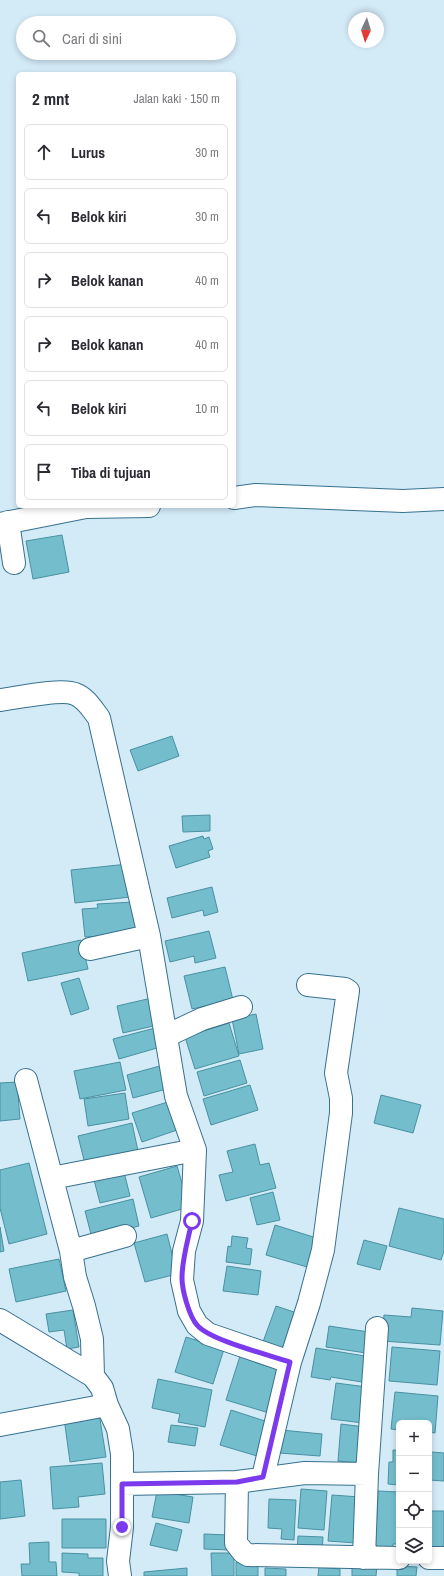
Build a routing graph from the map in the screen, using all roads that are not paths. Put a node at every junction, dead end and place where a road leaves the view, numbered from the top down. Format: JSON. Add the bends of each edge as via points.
{"nodes":[{"id":1,"x":236,"y":498,"type":"edge"},
{"id":2,"x":444,"y":499,"type":"edge"},
{"id":3,"x":81,"y":508,"type":"edge"},
{"id":4,"x":4,"y":523,"type":"edge"},
{"id":5,"x":14,"y":563,"type":"dead end"},
{"id":6,"x":0,"y":700,"type":"edge"},
{"id":7,"x":149,"y":936,"type":"junction"},
{"id":8,"x":90,"y":949,"type":"dead end"},
{"id":9,"x":308,"y":985,"type":"dead end"},
{"id":10,"x":241,"y":1007,"type":"dead end"},
{"id":11,"x":166,"y":1036,"type":"junction"},
{"id":12,"x":26,"y":1080,"type":"dead end"},
{"id":13,"x":195,"y":1150,"type":"junction"},
{"id":14,"x":52,"y":1178,"type":"junction"},
{"id":15,"x":125,"y":1236,"type":"dead end"},
{"id":16,"x":71,"y":1250,"type":"junction"},
{"id":17,"x":0,"y":1320,"type":"edge"},
{"id":18,"x":377,"y":1328,"type":"dead end"},
{"id":19,"x":290,"y":1362,"type":"junction"},
{"id":20,"x":93,"y":1376,"type":"junction"},
{"id":21,"x":107,"y":1405,"type":"junction"},
{"id":22,"x":0,"y":1425,"type":"edge"},
{"id":23,"x":367,"y":1474,"type":"junction"},
{"id":24,"x":263,"y":1477,"type":"junction"},
{"id":25,"x":237,"y":1482,"type":"junction"},
{"id":26,"x":122,"y":1484,"type":"junction"},
{"id":27,"x":364,"y":1558,"type":"junction"},
{"id":28,"x":396,"y":1558,"type":"edge"},
{"id":29,"x":432,"y":1558,"type":"edge"},
{"id":30,"x":444,"y":1558,"type":"edge"},
{"id":31,"x":120,"y":1576,"type":"edge"}],
"edges":[{"from":1,"to":2,"type":"street","via":[[256,495],[404,501]]},
{"from":3,"to":4,"type":"street"},
{"from":4,"to":5,"type":"street"},
{"from":6,"to":7,"type":"street","via":[[56,692],[74,693],[88,703],[99,718]]},
{"from":7,"to":8,"type":"street"},
{"from":7,"to":11,"type":"street"},
{"from":9,"to":19,"type":"street","via":[[345,989],[348,995],[336,1073],[341,1112],[323,1250]]},
{"from":10,"to":11,"type":"street","via":[[202,1019]]},
{"from":11,"to":13,"type":"street","via":[[176,1096]]},
{"from":12,"to":14,"type":"street"},
{"from":13,"to":14,"type":"street"},
{"from":13,"to":19,"type":"street","via":[[192,1221],[184,1251],[182,1280],[189,1311],[197,1325],[208,1334]]},
{"from":14,"to":16,"type":"street"},
{"from":15,"to":16,"type":"street"},
{"from":16,"to":20,"type":"street","via":[[75,1277],[92,1339]]},
{"from":17,"to":20,"type":"street"},
{"from":18,"to":23,"type":"street"},
{"from":19,"to":24,"type":"street"},
{"from":20,"to":21,"type":"street","via":[[102,1388]]},
{"from":21,"to":22,"type":"street"},
{"from":21,"to":26,"type":"street","via":[[118,1429],[122,1454]]},
{"from":23,"to":24,"type":"street","via":[[305,1473]]},
{"from":23,"to":27,"type":"street"},
{"from":24,"to":25,"type":"street"},
{"from":25,"to":26,"type":"street"},
{"from":25,"to":27,"type":"street","via":[[236,1543],[248,1556]]},
{"from":26,"to":31,"type":"street","via":[[122,1527],[118,1561]]},
{"from":27,"to":28,"type":"street"},
{"from":29,"to":30,"type":"street"}]}
